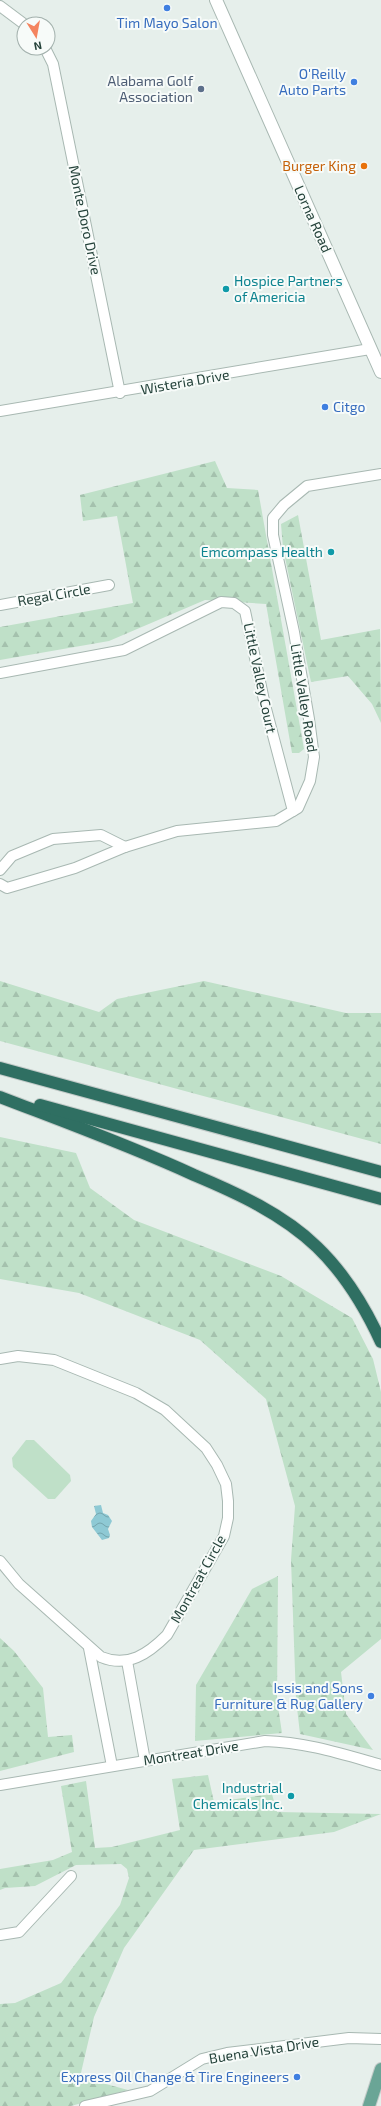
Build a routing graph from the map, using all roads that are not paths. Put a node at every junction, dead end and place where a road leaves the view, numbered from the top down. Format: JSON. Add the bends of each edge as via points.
{"nodes":[{"id":1,"x":216,"y":0,"type":"edge"},
{"id":2,"x":0,"y":6,"type":"edge"},
{"id":3,"x":16,"y":18,"type":"edge"},
{"id":4,"x":49,"y":56,"type":"edge"},
{"id":5,"x":370,"y":349,"type":"junction"},
{"id":6,"x":381,"y":372,"type":"edge"},
{"id":7,"x":120,"y":393,"type":"junction"},
{"id":8,"x":0,"y":411,"type":"edge"},
{"id":9,"x":381,"y":474,"type":"edge"},
{"id":10,"x":109,"y":585,"type":"dead end"},
{"id":11,"x":0,"y":605,"type":"edge"},
{"id":12,"x":0,"y":673,"type":"edge"},
{"id":13,"x":293,"y":811,"type":"junction"},
{"id":14,"x":126,"y":847,"type":"junction"},
{"id":15,"x":0,"y":870,"type":"edge"},
{"id":16,"x":0,"y":884,"type":"edge"},
{"id":17,"x":0,"y":1068,"type":"edge"},
{"id":18,"x":0,"y":1095,"type":"edge"},
{"id":19,"x":381,"y":1172,"type":"edge"},
{"id":20,"x":381,"y":1199,"type":"edge"},
{"id":21,"x":381,"y":1342,"type":"edge"},
{"id":22,"x":0,"y":1360,"type":"edge"},
{"id":23,"x":0,"y":1561,"type":"edge"},
{"id":24,"x":89,"y":1648,"type":"junction"},
{"id":25,"x":127,"y":1661,"type":"junction"},
{"id":26,"x":145,"y":1761,"type":"junction"},
{"id":27,"x":381,"y":1765,"type":"edge"},
{"id":28,"x":112,"y":1766,"type":"junction"},
{"id":29,"x":0,"y":1785,"type":"edge"},
{"id":30,"x":71,"y":1876,"type":"dead end"},
{"id":31,"x":0,"y":1935,"type":"edge"},
{"id":32,"x":381,"y":2039,"type":"edge"},
{"id":33,"x":381,"y":2069,"type":"edge"},
{"id":34,"x":85,"y":2106,"type":"edge"},
{"id":35,"x":368,"y":2106,"type":"edge"}],
"edges":[{"from":1,"to":5,"type":"street","name":"Lorna Road"},
{"from":2,"to":3,"type":"street"},
{"from":4,"to":7,"type":"street","name":"Monte Doro Drive","via":[[53,64]]},
{"from":5,"to":6,"type":"street","name":"Lorna Road"},
{"from":5,"to":7,"type":"street","name":"Wisteria Drive"},
{"from":7,"to":8,"type":"street","name":"Wisteria Drive"},
{"from":9,"to":13,"type":"street","name":"Little Valley Road","via":[[307,486],[273,518],[273,535],[294,632],[310,719],[314,757],[310,781],[298,808]]},
{"from":10,"to":11,"type":"street","name":"Regal Circle"},
{"from":12,"to":13,"type":"street","name":"Little Valley Court","via":[[124,650],[221,602],[234,603],[245,611],[250,626],[265,705]]},
{"from":13,"to":14,"type":"street","name":"Little Valley Road","via":[[276,821],[177,832]]},
{"from":14,"to":15,"type":"street","via":[[101,835],[52,839],[12,856]]},
{"from":14,"to":16,"type":"street","name":"Little Valley Road","via":[[75,868],[7,888]]},
{"from":17,"to":19,"type":"highway"},
{"from":18,"to":20,"type":"highway"},
{"from":18,"to":21,"type":"highway","via":[[230,1190],[280,1218],[316,1246],[346,1279]]},
{"from":22,"to":25,"type":"street","name":"Montreat Circle","via":[[18,1356],[54,1360],[136,1393],[166,1410],[206,1448],[226,1484],[228,1518],[224,1536],[167,1635],[155,1647]]},
{"from":23,"to":24,"type":"street","via":[[20,1584]]},
{"from":24,"to":25,"type":"street","via":[[114,1662]]},
{"from":24,"to":28,"type":"street"},
{"from":25,"to":26,"type":"street"},
{"from":26,"to":27,"type":"street","name":"Montreat Drive","via":[[265,1741],[315,1746]]},
{"from":26,"to":28,"type":"street","name":"Montreat Drive"},
{"from":28,"to":29,"type":"street","name":"Montreat Drive"},
{"from":30,"to":31,"type":"street","via":[[19,1932]]},
{"from":32,"to":34,"type":"street","name":"Buena Vista Drive","via":[[349,2038],[227,2053],[202,2059],[150,2091]]},
{"from":33,"to":35,"type":"main road"}]}
